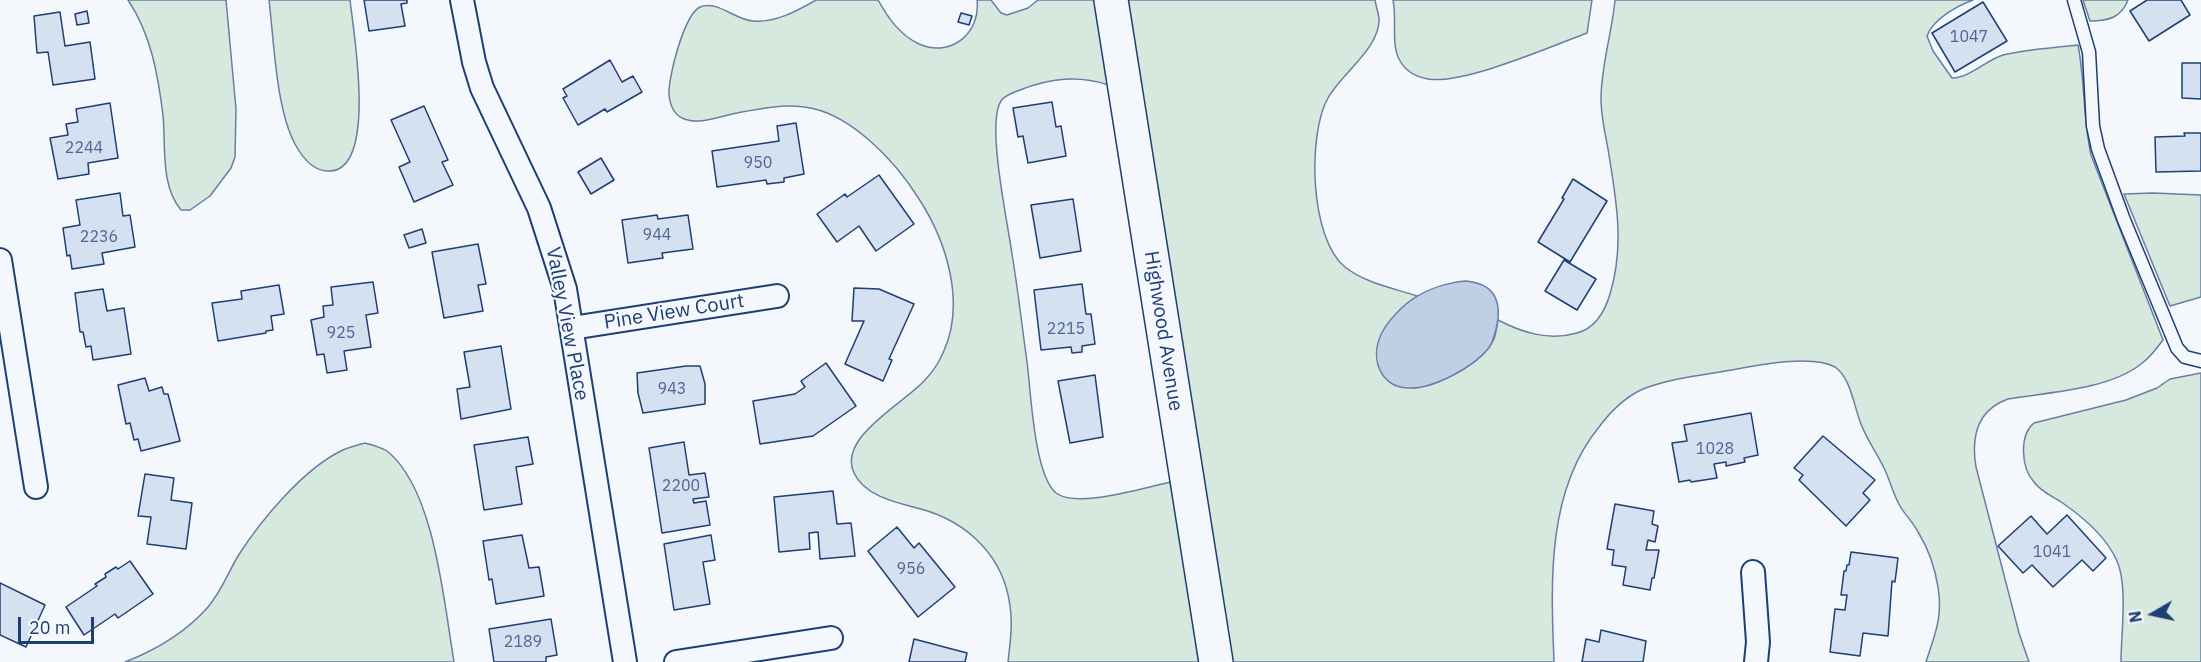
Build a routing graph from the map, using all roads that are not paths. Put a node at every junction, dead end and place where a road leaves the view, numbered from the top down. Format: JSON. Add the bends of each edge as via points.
{"nodes":[{"id":1,"x":462,"y":0,"type":"edge"},
{"id":2,"x":1111,"y":0,"type":"edge"},
{"id":3,"x":2074,"y":0,"type":"edge"},
{"id":4,"x":0,"y":260,"type":"edge"},
{"id":5,"x":777,"y":296,"type":"dead end"},
{"id":6,"x":572,"y":328,"type":"junction"},
{"id":7,"x":2201,"y":362,"type":"edge"},
{"id":8,"x":36,"y":487,"type":"dead end"},
{"id":9,"x":1753,"y":572,"type":"dead end"},
{"id":10,"x":831,"y":638,"type":"dead end"},
{"id":11,"x":625,"y":662,"type":"edge"},
{"id":12,"x":676,"y":662,"type":"edge"},
{"id":13,"x":1216,"y":662,"type":"edge"},
{"id":14,"x":1756,"y":662,"type":"edge"}],
"edges":[{"from":1,"to":6,"type":"street","name":"Valley View Place","via":[[478,75],[544,220],[565,289]]},
{"from":2,"to":13,"type":"street","name":"Highwood Avenue"},
{"from":3,"to":7,"type":"lane","via":[[2089,52],[2093,126],[2104,168],[2177,348],[2185,357]]},
{"from":4,"to":8,"type":"street"},
{"from":5,"to":6,"type":"street","name":"Pine View Court"},
{"from":6,"to":11,"type":"street","name":"Valley View Place"},
{"from":9,"to":14,"type":"street"},
{"from":10,"to":12,"type":"street"}]}
